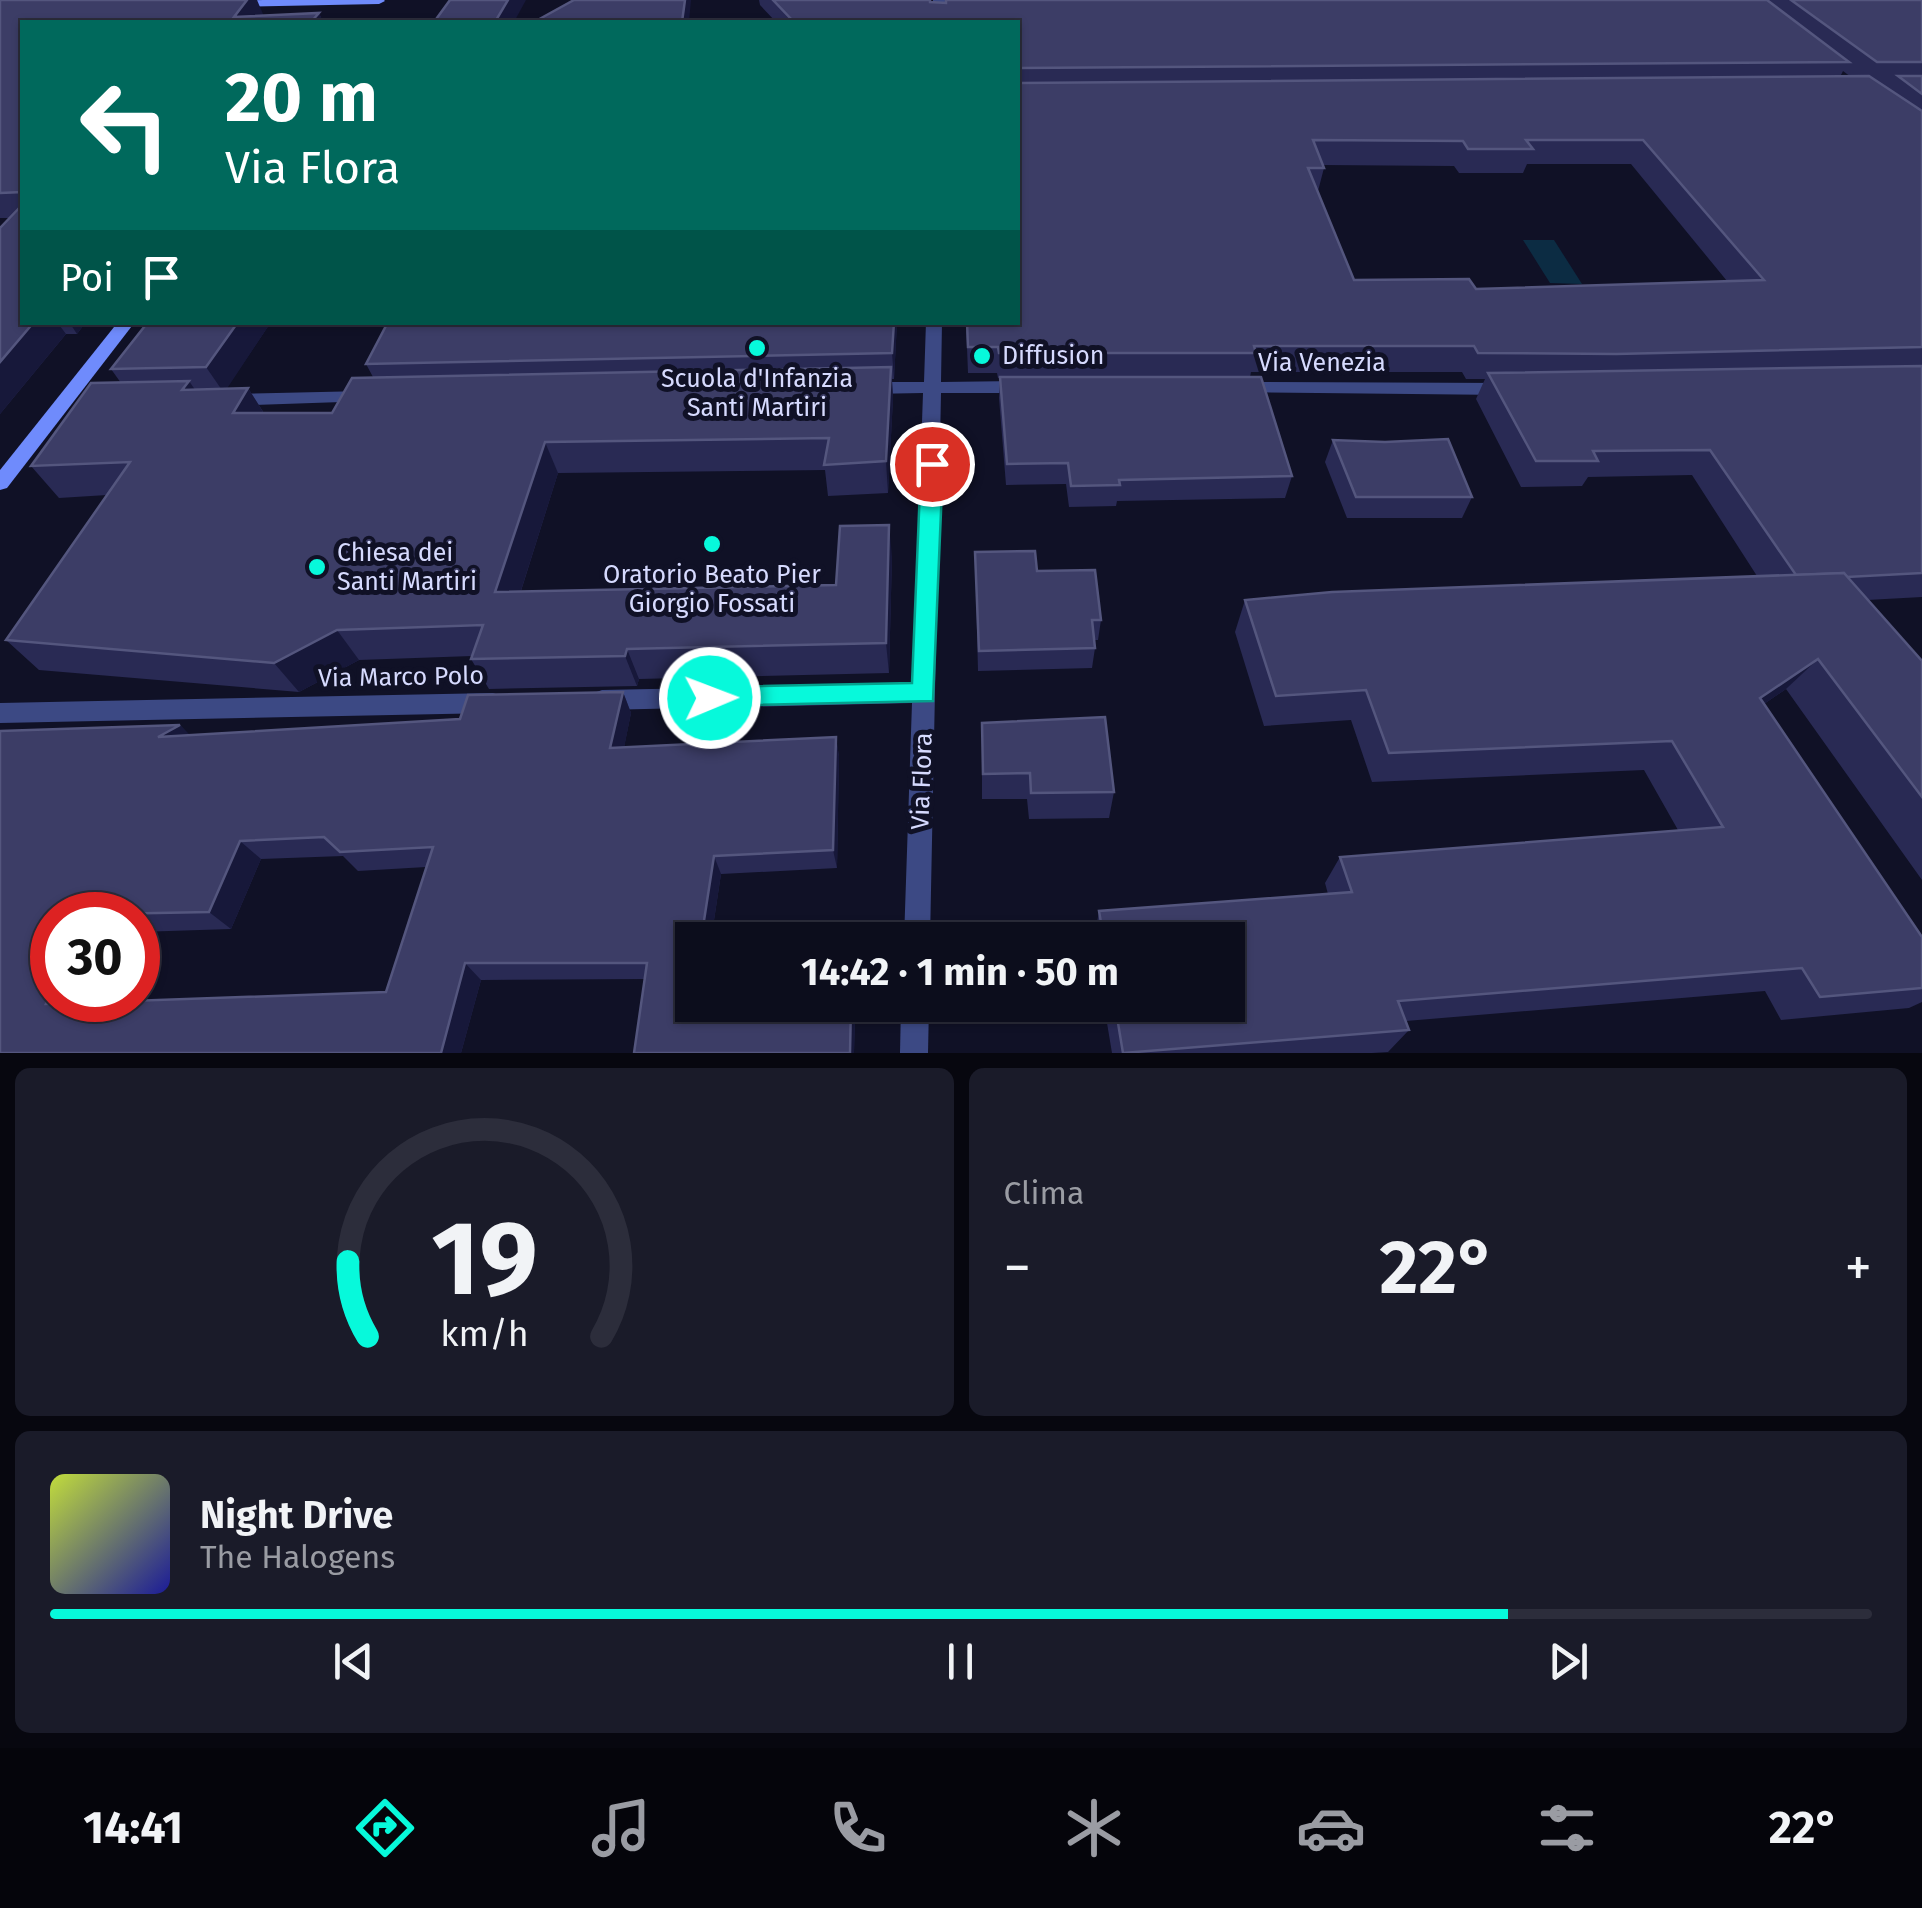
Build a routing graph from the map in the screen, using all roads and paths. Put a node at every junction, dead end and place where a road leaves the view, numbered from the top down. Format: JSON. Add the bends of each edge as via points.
{"nodes":[{"id":1,"x":379,"y":0,"type":"edge"},
{"id":2,"x":226,"y":4,"type":"edge"},
{"id":3,"x":370,"y":12,"type":"dead end"},
{"id":4,"x":125,"y":325,"type":"edge"},
{"id":5,"x":934,"y":325,"type":"edge"},
{"id":6,"x":935,"y":387,"type":"junction"},
{"id":7,"x":1048,"y":387,"type":"edge"},
{"id":8,"x":842,"y":388,"type":"edge"},
{"id":9,"x":1226,"y":388,"type":"edge"},
{"id":10,"x":1522,"y":389,"type":"edge"},
{"id":11,"x":394,"y":397,"type":"edge"},
{"id":12,"x":218,"y":400,"type":"edge"},
{"id":13,"x":0,"y":482,"type":"edge"},
{"id":14,"x":924,"y":693,"type":"junction"},
{"id":15,"x":572,"y":701,"type":"edge"},
{"id":16,"x":512,"y":702,"type":"edge"},
{"id":17,"x":0,"y":714,"type":"edge"},
{"id":18,"x":918,"y":922,"type":"edge"},
{"id":19,"x":915,"y":1022,"type":"edge"},
{"id":20,"x":914,"y":1053,"type":"edge"}],
"edges":[{"from":1,"to":2,"type":"street"},
{"from":1,"to":3,"type":"street"},
{"from":4,"to":13,"type":"street","via":[[72,405]]},
{"from":5,"to":6,"type":"street","name":"Via Flora"},
{"from":6,"to":7,"type":"street"},
{"from":6,"to":8,"type":"street"},
{"from":6,"to":14,"type":"street","name":"Via Flora"},
{"from":9,"to":10,"type":"street","name":"Via Venezia"},
{"from":11,"to":12,"type":"street"},
{"from":14,"to":15,"type":"street"},
{"from":14,"to":18,"type":"street","name":"Via Flora"},
{"from":16,"to":17,"type":"street","name":"Via Marco Polo"},
{"from":19,"to":20,"type":"street"}]}
